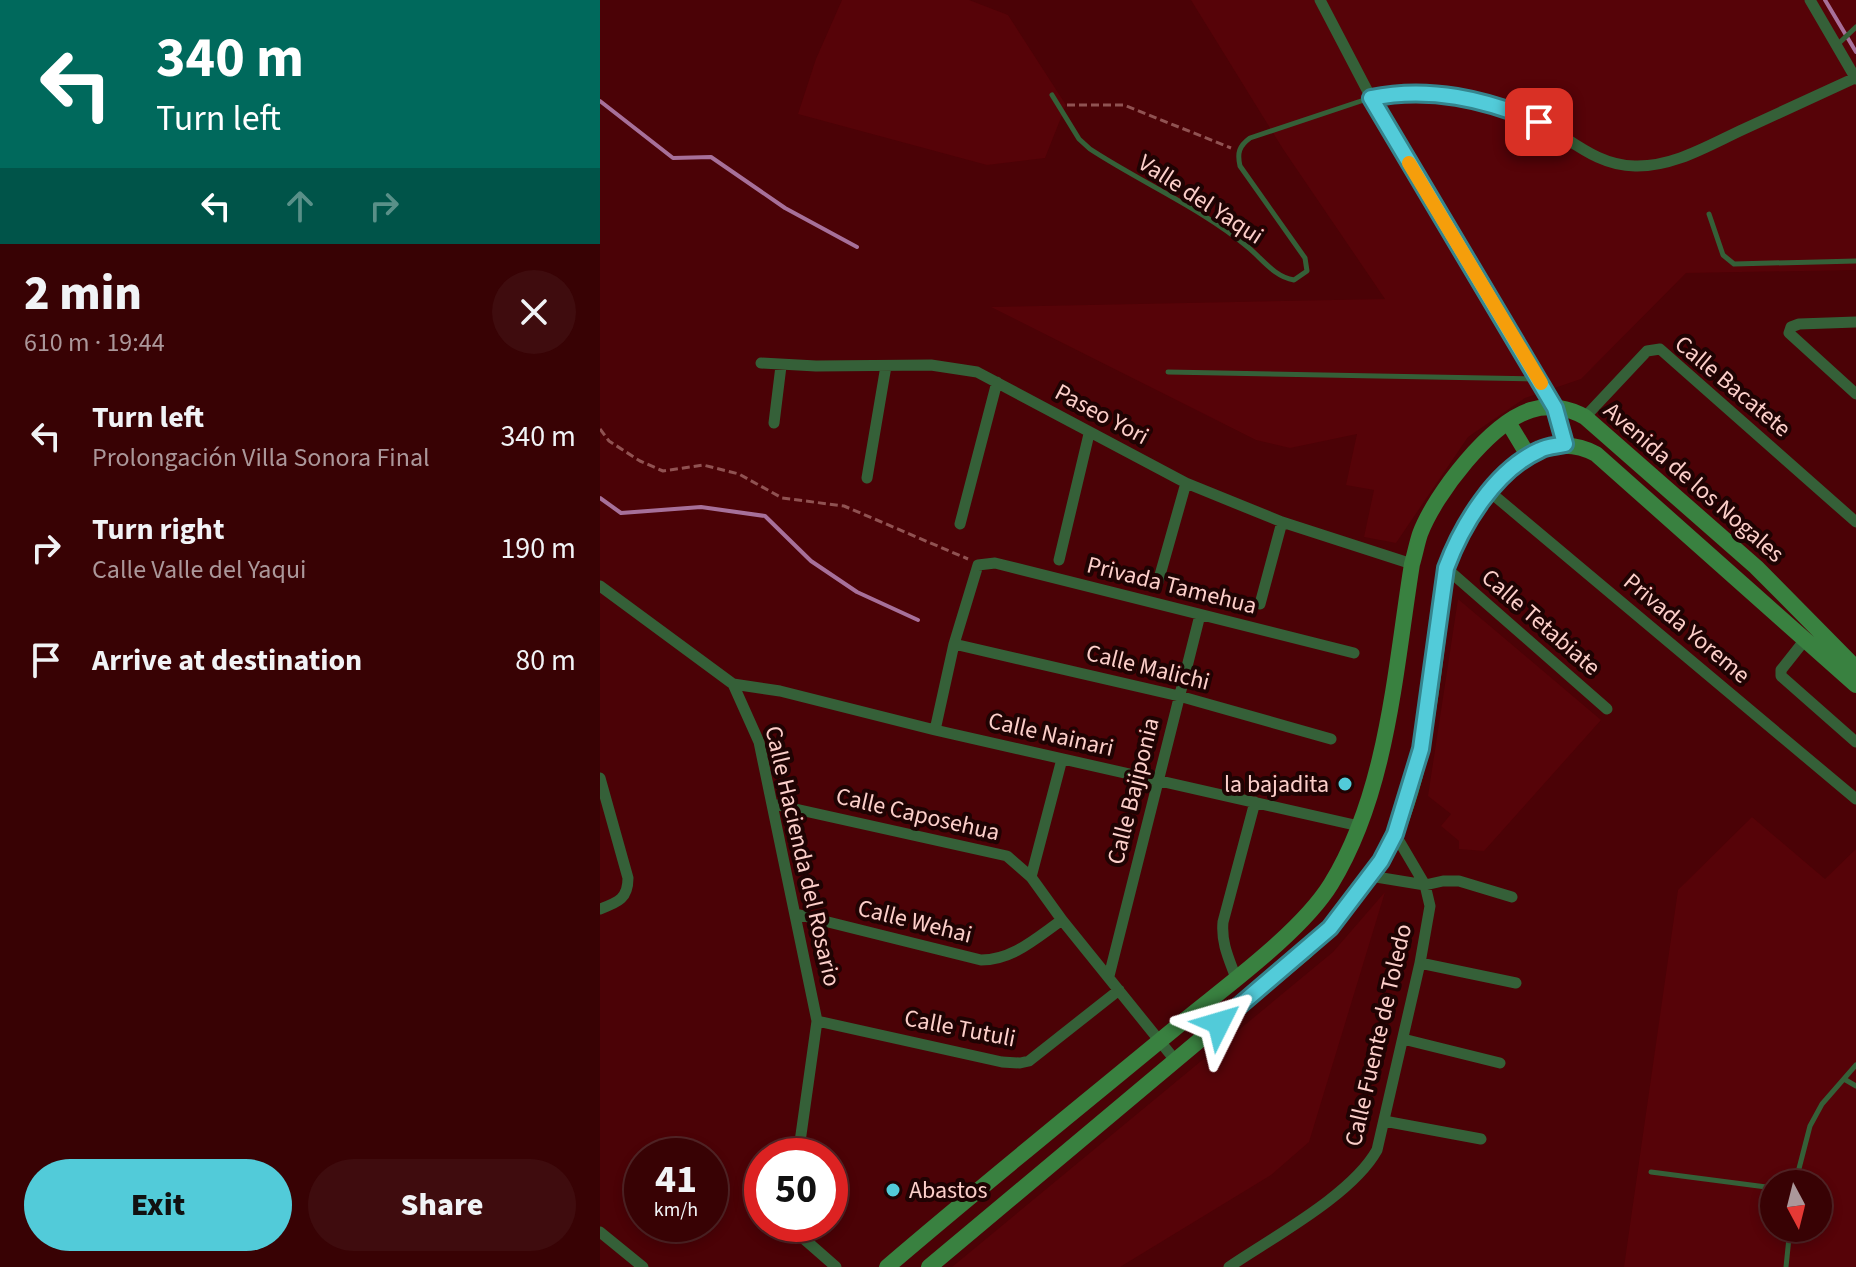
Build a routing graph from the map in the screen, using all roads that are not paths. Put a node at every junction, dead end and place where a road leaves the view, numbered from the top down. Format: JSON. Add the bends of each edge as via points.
{"nodes":[{"id":1,"x":1320,"y":0,"type":"edge"},
{"id":2,"x":1810,"y":0,"type":"edge"},
{"id":3,"x":1856,"y":27,"type":"edge"},
{"id":4,"x":1836,"y":46,"type":"junction"},
{"id":5,"x":1855,"y":78,"type":"edge"},
{"id":6,"x":1052,"y":95,"type":"dead end"},
{"id":7,"x":1371,"y":98,"type":"junction"},
{"id":8,"x":1709,"y":214,"type":"dead end"},
{"id":9,"x":1856,"y":261,"type":"edge"},
{"id":10,"x":1856,"y":322,"type":"edge"},
{"id":11,"x":761,"y":363,"type":"dead end"},
{"id":12,"x":781,"y":366,"type":"junction"},
{"id":13,"x":886,"y":366,"type":"junction"},
{"id":14,"x":1168,"y":372,"type":"dead end"},
{"id":15,"x":1538,"y":379,"type":"junction"},
{"id":16,"x":997,"y":382,"type":"junction"},
{"id":17,"x":1856,"y":394,"type":"edge"},
{"id":18,"x":1555,"y":408,"type":"junction"},
{"id":19,"x":1585,"y":417,"type":"junction"},
{"id":20,"x":1508,"y":422,"type":"junction"},
{"id":21,"x":774,"y":423,"type":"dead end"},
{"id":22,"x":1089,"y":434,"type":"junction"},
{"id":23,"x":1565,"y":444,"type":"junction"},
{"id":24,"x":1529,"y":457,"type":"junction"},
{"id":25,"x":867,"y":478,"type":"dead end"},
{"id":26,"x":1186,"y":483,"type":"junction"},
{"id":27,"x":1490,"y":492,"type":"junction"},
{"id":28,"x":1282,"y":522,"type":"junction"},
{"id":29,"x":1856,"y":522,"type":"edge"},
{"id":30,"x":960,"y":524,"type":"dead end"},
{"id":31,"x":1059,"y":560,"type":"dead end"},
{"id":32,"x":1412,"y":564,"type":"junction"},
{"id":33,"x":1446,"y":568,"type":"junction"},
{"id":34,"x":1158,"y":582,"type":"dead end"},
{"id":35,"x":600,"y":586,"type":"edge"},
{"id":36,"x":1260,"y":604,"type":"dead end"},
{"id":37,"x":1200,"y":615,"type":"junction"},
{"id":38,"x":1804,"y":641,"type":"junction"},
{"id":39,"x":954,"y":644,"type":"junction"},
{"id":40,"x":1354,"y":653,"type":"dead end"},
{"id":41,"x":1853,"y":661,"type":"edge"},
{"id":42,"x":733,"y":684,"type":"junction"},
{"id":43,"x":1856,"y":685,"type":"edge"},
{"id":44,"x":1179,"y":696,"type":"junction"},
{"id":45,"x":1607,"y":709,"type":"dead end"},
{"id":46,"x":935,"y":730,"type":"junction"},
{"id":47,"x":1331,"y":739,"type":"dead end"},
{"id":48,"x":1856,"y":742,"type":"edge"},
{"id":49,"x":1062,"y":759,"type":"junction"},
{"id":50,"x":600,"y":778,"type":"edge"},
{"id":51,"x":1160,"y":781,"type":"junction"},
{"id":52,"x":1856,"y":799,"type":"edge"},
{"id":53,"x":1255,"y":802,"type":"junction"},
{"id":54,"x":773,"y":804,"type":"junction"},
{"id":55,"x":1359,"y":826,"type":"junction"},
{"id":56,"x":1395,"y":834,"type":"junction"},
{"id":57,"x":1370,"y":876,"type":"junction"},
{"id":58,"x":1031,"y":877,"type":"junction"},
{"id":59,"x":1425,"y":885,"type":"junction"},
{"id":60,"x":1512,"y":897,"type":"dead end"},
{"id":61,"x":600,"y":909,"type":"edge"},
{"id":62,"x":796,"y":914,"type":"junction"},
{"id":63,"x":1062,"y":920,"type":"junction"},
{"id":64,"x":1420,"y":963,"type":"junction"},
{"id":65,"x":1109,"y":976,"type":"junction"},
{"id":66,"x":1236,"y":978,"type":"junction"},
{"id":67,"x":1516,"y":983,"type":"dead end"},
{"id":68,"x":1119,"y":990,"type":"junction"},
{"id":69,"x":817,"y":1021,"type":"junction"},
{"id":70,"x":1403,"y":1039,"type":"junction"},
{"id":71,"x":1159,"y":1041,"type":"junction"},
{"id":72,"x":1175,"y":1060,"type":"junction"},
{"id":73,"x":1500,"y":1063,"type":"dead end"},
{"id":74,"x":1856,"y":1065,"type":"edge"},
{"id":75,"x":1844,"y":1079,"type":"junction"},
{"id":76,"x":1856,"y":1086,"type":"edge"},
{"id":77,"x":1384,"y":1121,"type":"junction"},
{"id":78,"x":801,"y":1138,"type":"edge"},
{"id":79,"x":1481,"y":1139,"type":"dead end"},
{"id":80,"x":1799,"y":1170,"type":"edge"},
{"id":81,"x":1651,"y":1172,"type":"dead end"},
{"id":82,"x":1760,"y":1186,"type":"edge"},
{"id":83,"x":600,"y":1232,"type":"edge"},
{"id":84,"x":808,"y":1242,"type":"edge"},
{"id":85,"x":1789,"y":1242,"type":"edge"},
{"id":86,"x":643,"y":1267,"type":"edge"},
{"id":87,"x":836,"y":1267,"type":"edge"},
{"id":88,"x":887,"y":1267,"type":"edge"},
{"id":89,"x":929,"y":1267,"type":"edge"},
{"id":90,"x":1229,"y":1267,"type":"edge"},
{"id":91,"x":1786,"y":1267,"type":"edge"}],
"edges":[{"from":1,"to":7,"type":"street"},
{"from":2,"to":4,"type":"street"},
{"from":3,"to":4,"type":"lane"},
{"from":4,"to":5,"type":"street"},
{"from":5,"to":7,"type":"street","via":[[1653,166],[1605,161],[1539,122],[1493,105],[1439,93]]},
{"from":6,"to":7,"type":"lane","name":"Valle del Yaqui","via":[[1090,149],[1231,234],[1285,279],[1300,278],[1307,271],[1305,258],[1240,166],[1239,151],[1250,138]]},
{"from":7,"to":15,"type":"street"},
{"from":8,"to":9,"type":"lane","via":[[1723,255],[1734,264]]},
{"from":10,"to":17,"type":"street","via":[[1799,324],[1789,333]]},
{"from":11,"to":12,"type":"street","name":"Paseo Yori"},
{"from":12,"to":13,"type":"street","name":"Paseo Yori"},
{"from":12,"to":21,"type":"street"},
{"from":13,"to":16,"type":"street","name":"Paseo Yori","via":[[956,367]]},
{"from":13,"to":25,"type":"street"},
{"from":14,"to":15,"type":"lane"},
{"from":15,"to":18,"type":"street"},
{"from":16,"to":22,"type":"street","name":"Paseo Yori"},
{"from":16,"to":30,"type":"street"},
{"from":18,"to":19,"type":"main road","name":"Avenida de los Nogales"},
{"from":18,"to":20,"type":"main road","name":"Avenida de los Nogales","via":[[1529,410]]},
{"from":18,"to":23,"type":"street"},
{"from":19,"to":29,"type":"street","name":"Calle Bacatete","via":[[1647,351],[1660,349]]},
{"from":19,"to":41,"type":"main road","name":"Avenida de los Nogales","via":[[1756,567]]},
{"from":20,"to":24,"type":"main road"},
{"from":20,"to":32,"type":"main road","name":"Avenida de los Nogales","via":[[1434,506]]},
{"from":22,"to":26,"type":"street","name":"Paseo Yori"},
{"from":22,"to":31,"type":"street"},
{"from":23,"to":24,"type":"main road"},
{"from":23,"to":38,"type":"main road","name":"Avenida de los Nogales","via":[[1583,447],[1608,463]]},
{"from":24,"to":27,"type":"main road"},
{"from":26,"to":28,"type":"street","name":"Paseo Yori"},
{"from":26,"to":34,"type":"street"},
{"from":27,"to":33,"type":"main road","via":[[1466,525]]},
{"from":27,"to":52,"type":"street","name":"Privada Yoreme"},
{"from":28,"to":32,"type":"street","name":"Paseo Yori"},
{"from":28,"to":36,"type":"street"},
{"from":32,"to":55,"type":"main road","name":"Avenida de los Nogales","via":[[1384,737]]},
{"from":33,"to":45,"type":"street","name":"Calle Tetabiate"},
{"from":33,"to":56,"type":"main road","via":[[1421,749]]},
{"from":35,"to":42,"type":"street","name":"Calle Hacienda del Rosario"},
{"from":37,"to":39,"type":"street","name":"Privada Tamehua","via":[[995,563],[978,565]]},
{"from":37,"to":40,"type":"street","name":"Privada Tamehua"},
{"from":37,"to":44,"type":"street","name":"Calle Bajiponia"},
{"from":38,"to":43,"type":"main road","name":"Avenida de los Nogales"},
{"from":38,"to":48,"type":"street","via":[[1781,676]]},
{"from":39,"to":44,"type":"street","name":"Calle Malichi"},
{"from":39,"to":46,"type":"street"},
{"from":42,"to":46,"type":"street","name":"Calle Nainari"},
{"from":42,"to":54,"type":"street","name":"Calle Hacienda del Rosario","via":[[759,742]]},
{"from":44,"to":47,"type":"street","name":"Calle Malichi"},
{"from":44,"to":51,"type":"street","name":"Calle Bajiponia"},
{"from":46,"to":49,"type":"street","name":"Calle Nainari"},
{"from":49,"to":51,"type":"street","name":"Calle Nainari"},
{"from":49,"to":58,"type":"street"},
{"from":50,"to":61,"type":"street","via":[[628,889],[616,903]]},
{"from":51,"to":53,"type":"street","name":"Calle Nainari"},
{"from":51,"to":65,"type":"street","name":"Calle Bajiponia"},
{"from":53,"to":55,"type":"street","name":"Calle Nainari"},
{"from":53,"to":66,"type":"street","via":[[1223,922],[1225,951]]},
{"from":54,"to":58,"type":"street","name":"Calle Caposehua","via":[[1007,856]]},
{"from":54,"to":62,"type":"street","name":"Calle Hacienda del Rosario"},
{"from":55,"to":66,"type":"main road","name":"Avenida de los Nogales","via":[[1316,903]]},
{"from":56,"to":57,"type":"main road"},
{"from":56,"to":59,"type":"street","name":"Calle Fuente de Toledo"},
{"from":57,"to":59,"type":"street"},
{"from":57,"to":72,"type":"main road","via":[[1306,951]]},
{"from":58,"to":63,"type":"street","name":"Calle Caposehua"},
{"from":59,"to":60,"type":"street","via":[[1459,881]]},
{"from":59,"to":64,"type":"street","name":"Calle Fuente de Toledo","via":[[1430,906]]},
{"from":62,"to":63,"type":"street","name":"Calle Wehai","via":[[981,960],[1011,955]]},
{"from":62,"to":69,"type":"street","name":"Calle Hacienda del Rosario"},
{"from":63,"to":65,"type":"street","name":"Calle Caposehua"},
{"from":64,"to":67,"type":"street"},
{"from":64,"to":70,"type":"street","name":"Calle Fuente de Toledo"},
{"from":65,"to":68,"type":"street","name":"Calle Caposehua"},
{"from":66,"to":71,"type":"main road","name":"Avenida de los Nogales"},
{"from":68,"to":69,"type":"street","name":"Calle Tutuli","via":[[1020,1063]]},
{"from":68,"to":71,"type":"street","name":"Calle Caposehua"},
{"from":69,"to":78,"type":"street","name":"Calle Hacienda del Rosario"},
{"from":70,"to":73,"type":"street"},
{"from":70,"to":77,"type":"street","name":"Calle Fuente de Toledo"},
{"from":71,"to":72,"type":"street","name":"Calle Caposehua"},
{"from":71,"to":88,"type":"main road","name":"Avenida de los Nogales"},
{"from":72,"to":89,"type":"main road"},
{"from":74,"to":75,"type":"lane"},
{"from":75,"to":76,"type":"lane"},
{"from":75,"to":80,"type":"lane","via":[[1810,1126]]},
{"from":77,"to":79,"type":"street"},
{"from":77,"to":90,"type":"street","name":"Calle Fuente de Toledo","via":[[1377,1150],[1354,1180]]},
{"from":81,"to":82,"type":"lane"},
{"from":83,"to":86,"type":"street"},
{"from":84,"to":87,"type":"street"},
{"from":85,"to":91,"type":"lane"}]}
